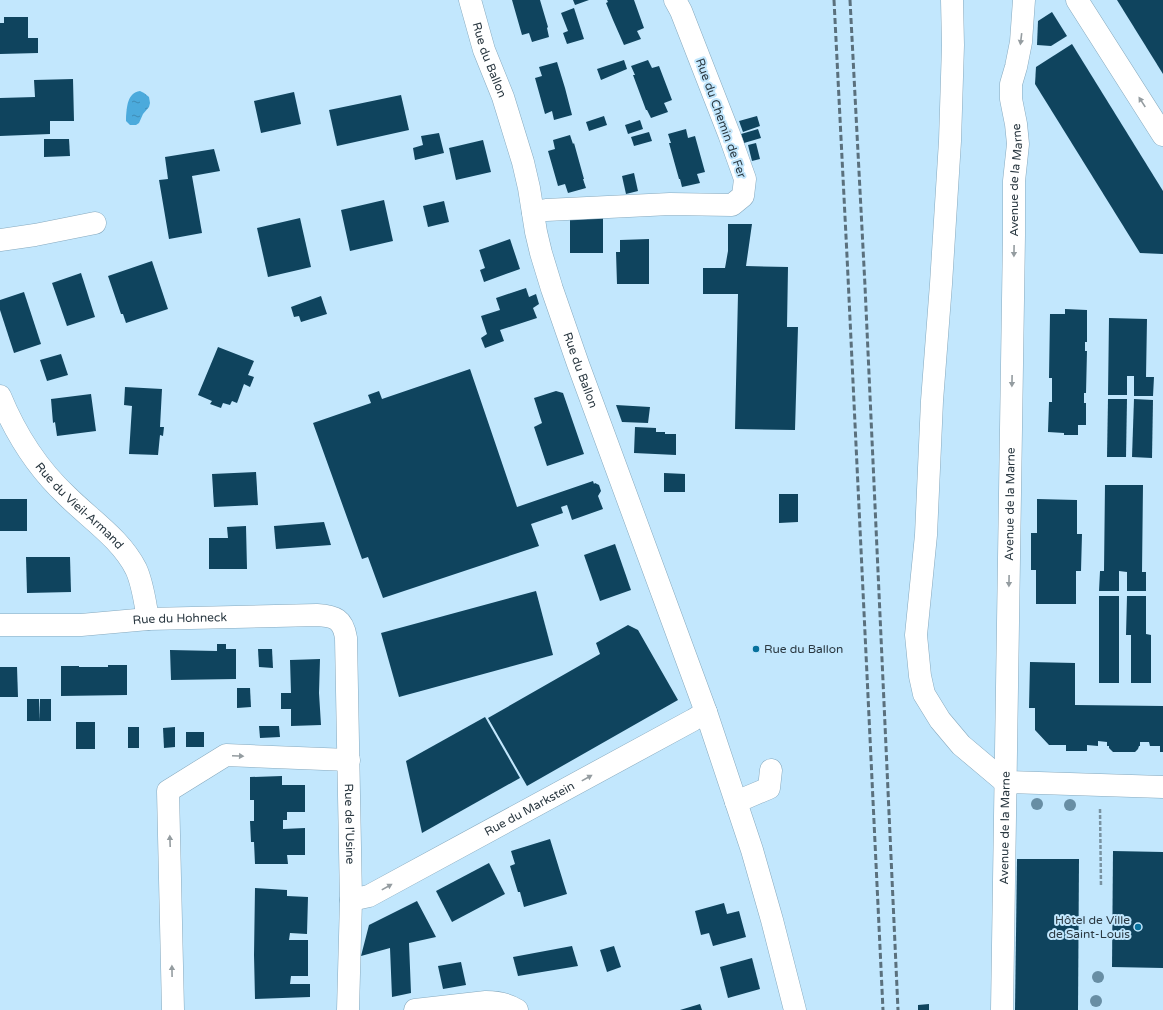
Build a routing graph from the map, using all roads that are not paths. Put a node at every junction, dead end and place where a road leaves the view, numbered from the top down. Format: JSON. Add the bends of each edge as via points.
{"nodes":[{"id":1,"x":470,"y":0,"type":"edge"},
{"id":2,"x":675,"y":0,"type":"edge"},
{"id":3,"x":952,"y":0,"type":"edge"},
{"id":4,"x":1024,"y":0,"type":"edge"},
{"id":5,"x":1076,"y":0,"type":"edge"},
{"id":6,"x":1163,"y":135,"type":"edge"},
{"id":7,"x":533,"y":212,"type":"junction"},
{"id":8,"x":95,"y":223,"type":"dead end"},
{"id":9,"x":0,"y":240,"type":"edge"},
{"id":10,"x":0,"y":396,"type":"edge"},
{"id":11,"x":148,"y":619,"type":"junction"},
{"id":12,"x":0,"y":625,"type":"edge"},
{"id":13,"x":346,"y":638,"type":"joint"},
{"id":14,"x":706,"y":712,"type":"junction"},
{"id":15,"x":349,"y":760,"type":"junction"},
{"id":16,"x":771,"y":770,"type":"dead end"},
{"id":17,"x":1005,"y":782,"type":"junction"},
{"id":18,"x":1163,"y":787,"type":"edge"},
{"id":19,"x":736,"y":802,"type":"junction"},
{"id":20,"x":351,"y":900,"type":"junction"},
{"id":21,"x":173,"y":1010,"type":"edge"},
{"id":22,"x":348,"y":1010,"type":"edge"},
{"id":23,"x":415,"y":1010,"type":"edge"},
{"id":24,"x":517,"y":1010,"type":"edge"},
{"id":25,"x":795,"y":1010,"type":"edge"},
{"id":26,"x":1002,"y":1010,"type":"edge"}],
"edges":[{"from":1,"to":7,"type":"street","name":"Rue du Ballon","via":[[484,50],[503,97],[523,162]]},
{"from":2,"to":7,"type":"street","name":"Rue du Chemin de Fer","via":[[745,179],[743,196],[732,205],[670,204]]},
{"from":3,"to":17,"type":"street","via":[[950,141],[932,401],[926,535],[916,635],[924,694],[940,720],[961,745]]},
{"from":4,"to":17,"type":"street","name":"Avenue de la Marne","one_way":true,"via":[[1021,42],[1011,84],[1018,144],[1014,181]]},
{"from":6,"to":5,"type":"street","one_way":true},
{"from":7,"to":14,"type":"street","name":"Rue du Ballon","via":[[540,253],[552,289]]},
{"from":8,"to":9,"type":"street"},
{"from":10,"to":11,"type":"street","name":"Rue du Vieil-Armand","via":[[18,436],[48,478],[109,535],[136,569]]},
{"from":11,"to":12,"type":"street","name":"Rue du Hohneck","via":[[81,625]]},
{"from":11,"to":13,"type":"street","name":"Rue du Hohneck","via":[[329,616],[338,620],[344,628]]},
{"from":13,"to":15,"type":"street","name":"Rue de l'Usine"},
{"from":14,"to":19,"type":"street","name":"Rue du Ballon"},
{"from":20,"to":14,"type":"street","name":"Rue du Markstein","one_way":true,"via":[[369,896]]},
{"from":15,"to":20,"type":"street","name":"Rue de l'Usine"},
{"from":21,"to":15,"type":"street","one_way":true,"via":[[168,791],[226,755]]},
{"from":16,"to":19,"type":"street","via":[[769,788]]},
{"from":17,"to":18,"type":"street"},
{"from":17,"to":26,"type":"street","name":"Avenue de la Marne"},
{"from":19,"to":25,"type":"street","name":"Rue du Ballon","via":[[772,920]]},
{"from":20,"to":22,"type":"street","name":"Rue de l'Usine"},
{"from":23,"to":24,"type":"street","via":[[486,1002],[502,1003]]}]}
